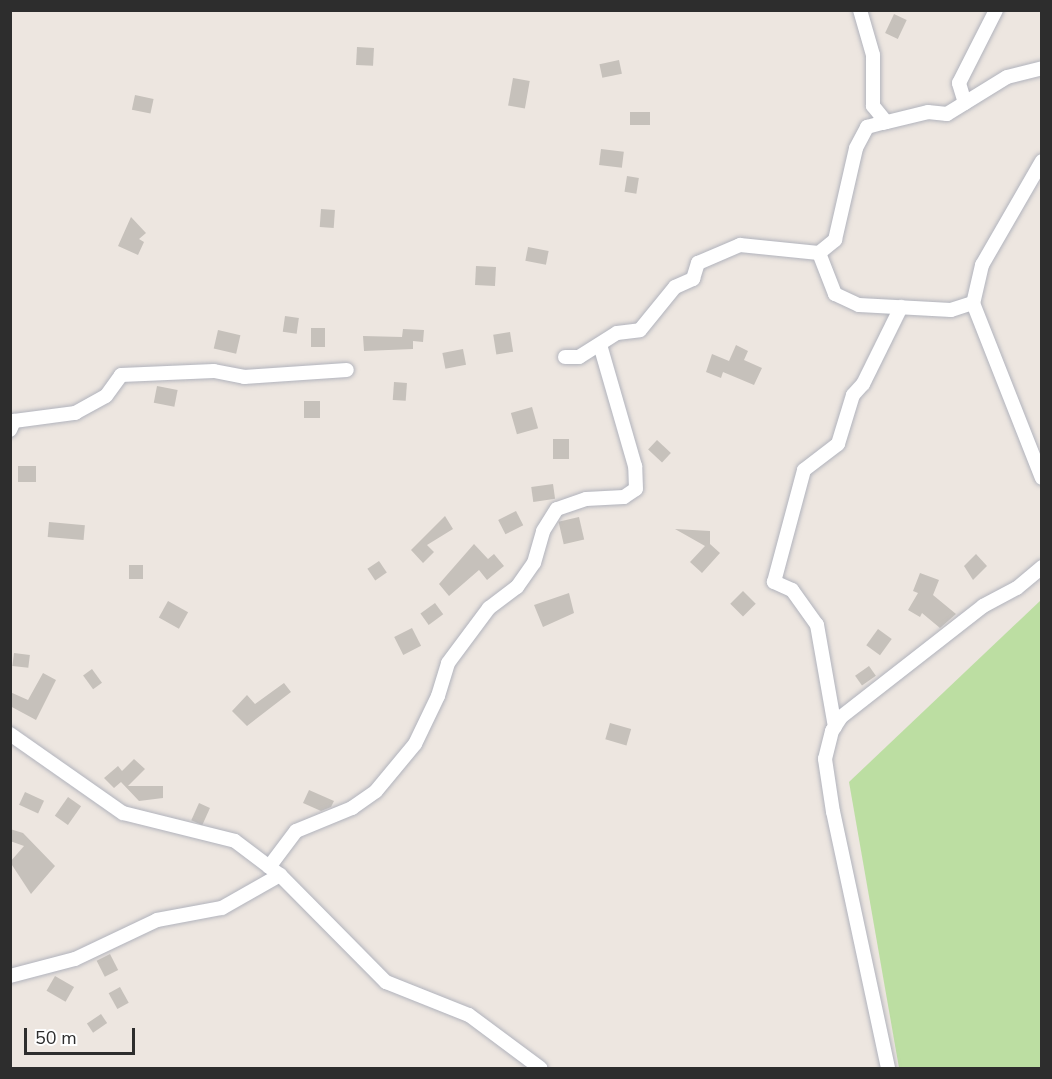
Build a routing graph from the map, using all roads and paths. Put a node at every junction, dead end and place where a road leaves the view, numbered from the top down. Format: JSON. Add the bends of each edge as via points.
{"nodes":[{"id":1,"x":860,"y":10,"type":"edge"},
{"id":2,"x":996,"y":10,"type":"edge"},
{"id":3,"x":1041,"y":68,"type":"edge"},
{"id":4,"x":965,"y":103,"type":"junction"},
{"id":5,"x":883,"y":123,"type":"junction"},
{"id":6,"x":1041,"y":160,"type":"edge"},
{"id":7,"x":819,"y":253,"type":"junction"},
{"id":8,"x":972,"y":303,"type":"junction"},
{"id":9,"x":901,"y":307,"type":"junction"},
{"id":10,"x":600,"y":345,"type":"junction"},
{"id":11,"x":565,"y":357,"type":"dead end"},
{"id":12,"x":347,"y":370,"type":"dead end"},
{"id":13,"x":10,"y":430,"type":"edge"},
{"id":14,"x":1041,"y":478,"type":"edge"},
{"id":15,"x":1041,"y":567,"type":"edge"},
{"id":16,"x":835,"y":727,"type":"junction"},
{"id":17,"x":10,"y":734,"type":"edge"},
{"id":18,"x":274,"y":871,"type":"junction"},
{"id":19,"x":10,"y":976,"type":"edge"},
{"id":20,"x":540,"y":1068,"type":"edge"},
{"id":21,"x":888,"y":1068,"type":"edge"}],
"edges":[{"from":1,"to":5,"type":"street","via":[[873,55],[873,106]]},
{"from":2,"to":4,"type":"street","via":[[959,83]]},
{"from":3,"to":4,"type":"street","via":[[1007,77]]},
{"from":4,"to":5,"type":"street","via":[[947,114],[928,111]]},
{"from":5,"to":7,"type":"street","via":[[867,127],[855,148],[835,240]]},
{"from":6,"to":8,"type":"street","via":[[982,265]]},
{"from":7,"to":9,"type":"street","via":[[835,294],[859,304]]},
{"from":7,"to":10,"type":"street","via":[[740,245],[723,249],[698,263],[693,279],[675,287],[640,330],[617,333]]},
{"from":8,"to":9,"type":"street","via":[[951,310]]},
{"from":8,"to":14,"type":"street"},
{"from":9,"to":16,"type":"street","via":[[863,384],[853,395],[838,444],[804,470],[774,582],[792,590],[817,625],[816,644],[827,668]]},
{"from":10,"to":11,"type":"street","via":[[579,357]]},
{"from":10,"to":18,"type":"street","via":[[635,466],[636,489],[624,497],[586,500],[556,509],[543,531],[534,563],[517,587],[489,608],[448,663],[438,696],[415,744],[376,791],[352,808],[296,831]]},
{"from":12,"to":13,"type":"street","via":[[244,376],[214,371],[121,375],[106,396],[75,413],[14,421]]},
{"from":15,"to":16,"type":"street","via":[[1017,588],[983,606],[841,717]]},
{"from":16,"to":21,"type":"street","via":[[825,759],[833,812]]},
{"from":17,"to":18,"type":"street","via":[[123,813],[221,835]]},
{"from":18,"to":19,"type":"street","via":[[222,908],[157,920],[75,959]]},
{"from":18,"to":20,"type":"street","via":[[386,982],[469,1015]]}]}
